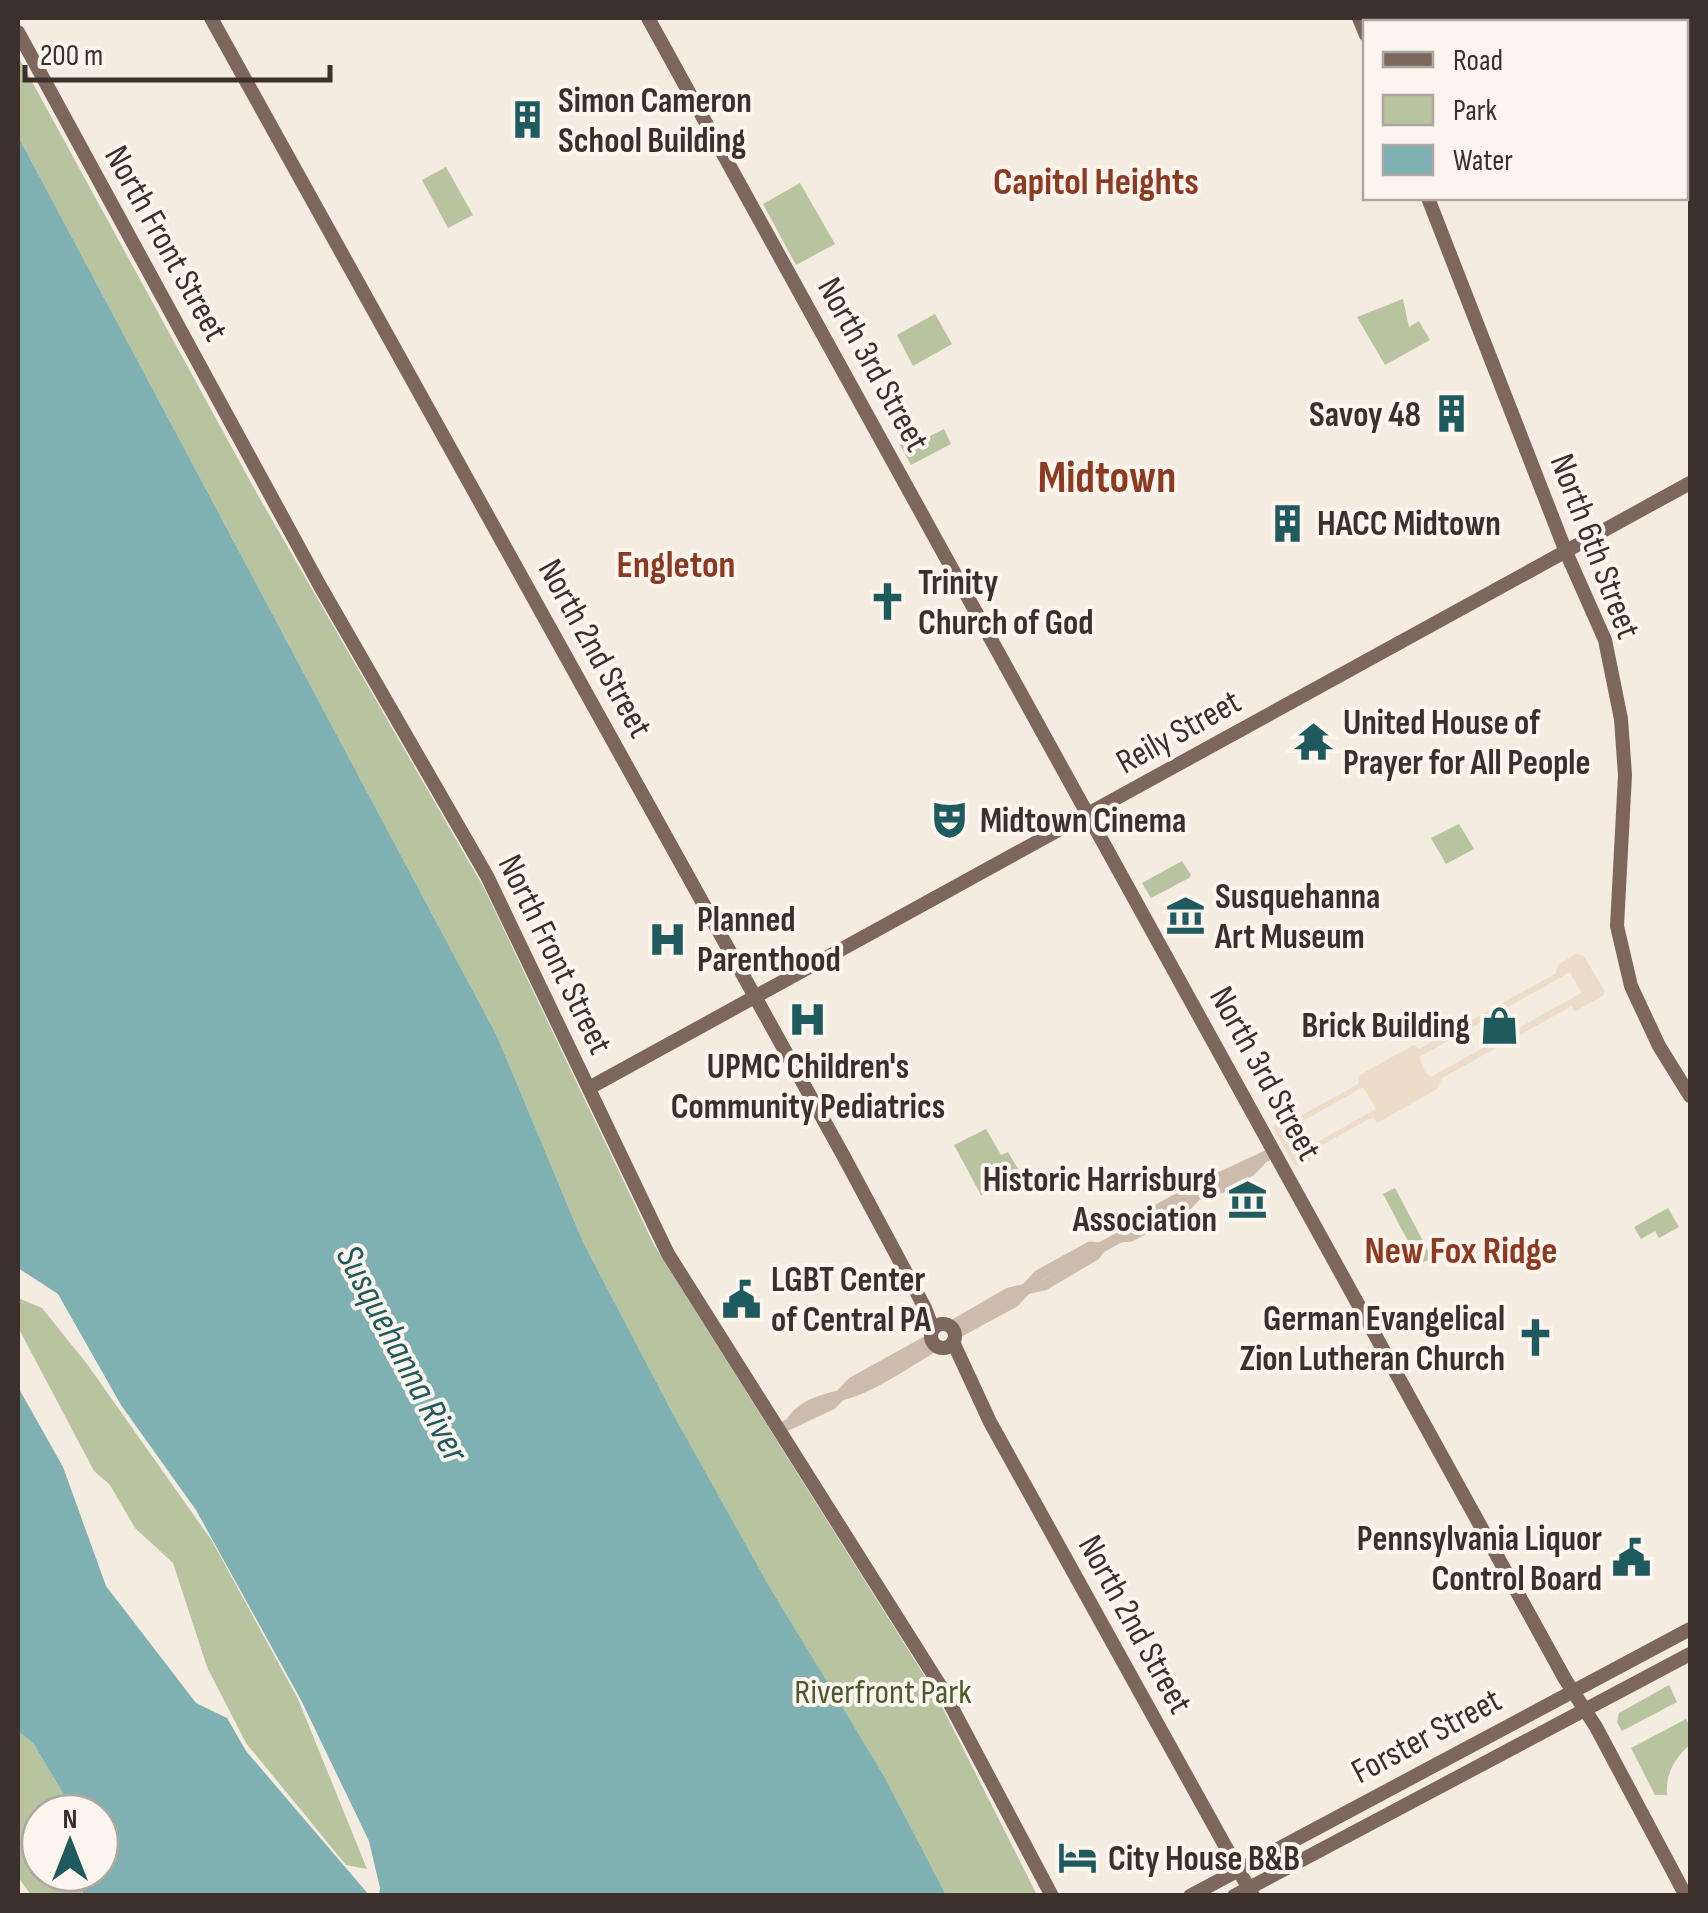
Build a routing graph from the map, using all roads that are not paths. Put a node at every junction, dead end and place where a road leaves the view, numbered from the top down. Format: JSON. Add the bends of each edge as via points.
{"nodes":[{"id":1,"x":211,"y":18,"type":"edge"},
{"id":2,"x":648,"y":18,"type":"edge"},
{"id":3,"x":18,"y":32,"type":"edge"},
{"id":4,"x":1429,"y":200,"type":"edge"},
{"id":5,"x":1690,"y":483,"type":"edge"},
{"id":6,"x":1566,"y":552,"type":"junction"},
{"id":7,"x":1088,"y":814,"type":"junction"},
{"id":8,"x":755,"y":997,"type":"junction"},
{"id":9,"x":588,"y":1088,"type":"junction"},
{"id":10,"x":1690,"y":1096,"type":"edge"},
{"id":11,"x":1269,"y":1155,"type":"junction"},
{"id":12,"x":943,"y":1336,"type":"junction"},
{"id":13,"x":785,"y":1426,"type":"junction"},
{"id":14,"x":1690,"y":1629,"type":"edge"},
{"id":15,"x":1690,"y":1654,"type":"edge"},
{"id":16,"x":1573,"y":1691,"type":"junction"},
{"id":17,"x":1586,"y":1710,"type":"junction"},
{"id":18,"x":1238,"y":1869,"type":"junction"},
{"id":19,"x":1251,"y":1892,"type":"edge"},
{"id":20,"x":1052,"y":1896,"type":"edge"},
{"id":21,"x":1190,"y":1896,"type":"edge"},
{"id":22,"x":1234,"y":1896,"type":"edge"},
{"id":23,"x":1686,"y":1896,"type":"edge"}],
"edges":[{"from":1,"to":8,"type":"main road","name":"North 2nd Street"},
{"from":2,"to":7,"type":"main road","name":"North 3rd Street"},
{"from":3,"to":9,"type":"main road","name":"North Front Street","via":[[320,586],[487,876]]},
{"from":4,"to":6,"type":"main road","name":"North 6th Street"},
{"from":5,"to":6,"type":"main road","name":"Reily Street"},
{"from":6,"to":7,"type":"main road","name":"Reily Street"},
{"from":6,"to":10,"type":"main road","name":"North 6th Street","via":[[1605,640],[1621,718],[1618,926],[1628,973],[1659,1046]]},
{"from":7,"to":8,"type":"main road","name":"Reily Street"},
{"from":7,"to":11,"type":"main road","name":"North 3rd Street"},
{"from":8,"to":9,"type":"main road","name":"Reily Street"},
{"from":8,"to":12,"type":"main road","name":"North 2nd Street"},
{"from":9,"to":13,"type":"main road","name":"North Front Street","via":[[668,1254]]},
{"from":11,"to":12,"type":"street","via":[[1150,1214],[1100,1248],[1090,1247],[1038,1276],[1014,1302]]},
{"from":11,"to":16,"type":"main road","name":"North 3rd Street"},
{"from":12,"to":13,"type":"street"},
{"from":12,"to":18,"type":"main road","name":"North 2nd Street"},
{"from":13,"to":20,"type":"main road","name":"North Front Street","via":[[942,1687]]},
{"from":14,"to":16,"type":"main road","name":"Forster Street"},
{"from":15,"to":17,"type":"main road","name":"Forster Street"},
{"from":16,"to":17,"type":"main road","name":"North 3rd Street"},
{"from":16,"to":18,"type":"main road","name":"Forster Street"},
{"from":17,"to":19,"type":"main road","name":"Forster Street"},
{"from":17,"to":23,"type":"main road","name":"North 3rd Street"},
{"from":18,"to":19,"type":"main road","name":"North 2nd Street"},
{"from":18,"to":21,"type":"main road","name":"Forster Street"},
{"from":19,"to":22,"type":"main road","name":"Forster Street"}]}
